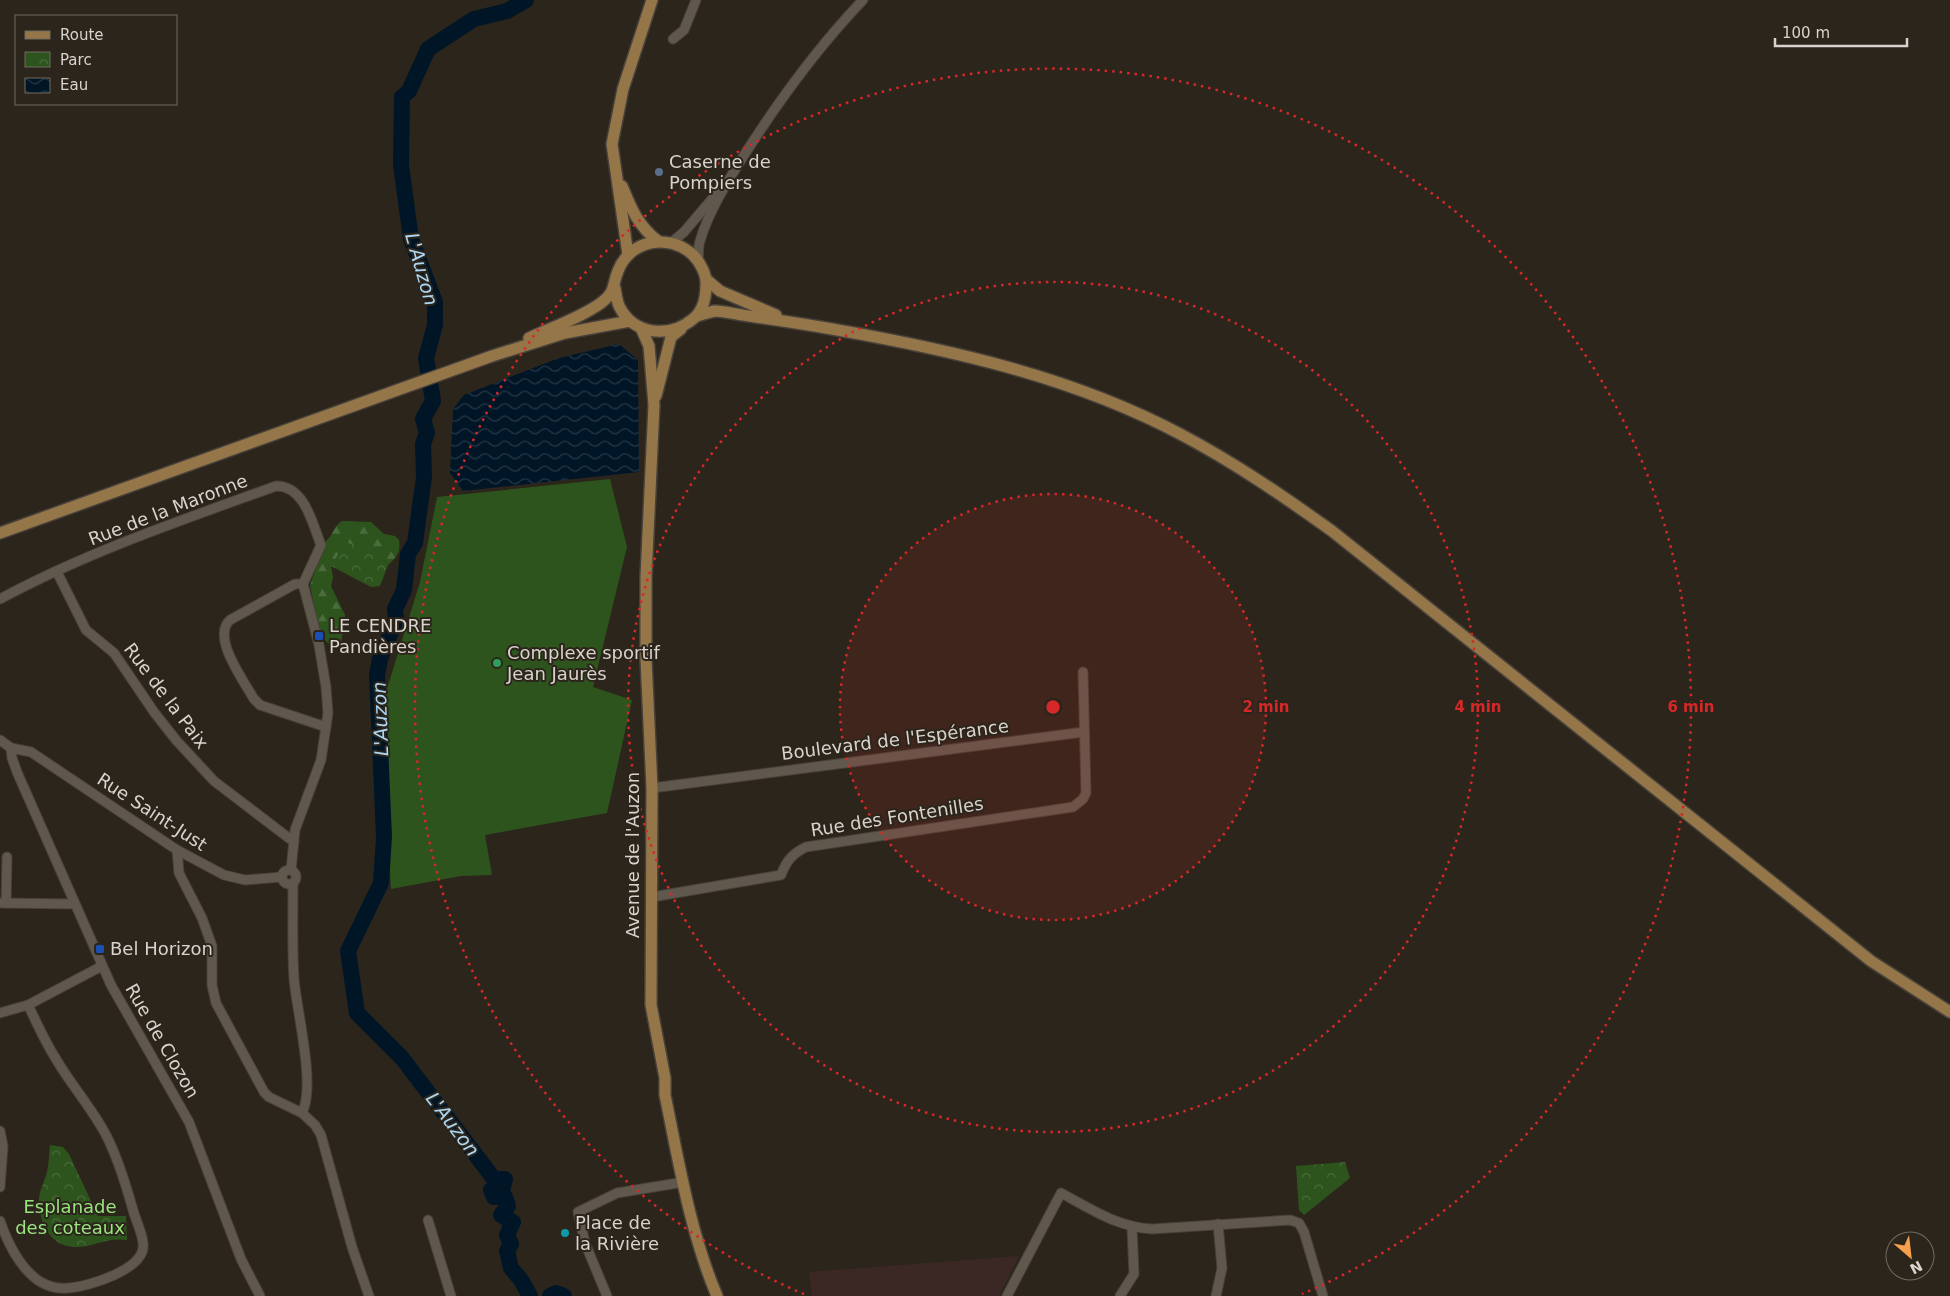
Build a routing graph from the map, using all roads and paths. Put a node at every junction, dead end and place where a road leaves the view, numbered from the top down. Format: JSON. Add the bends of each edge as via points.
{"nodes":[{"id":1,"x":652,"y":0,"type":"edge"},
{"id":2,"x":696,"y":0,"type":"edge"},
{"id":3,"x":863,"y":0,"type":"edge"},
{"id":4,"x":673,"y":39,"type":"dead end"},
{"id":5,"x":614,"y":169,"type":"junction"},
{"id":6,"x":730,"y":178,"type":"junction"},
{"id":7,"x":658,"y":241,"type":"junction"},
{"id":8,"x":672,"y":242,"type":"junction"},
{"id":9,"x":628,"y":255,"type":"junction"},
{"id":10,"x":698,"y":260,"type":"junction"},
{"id":11,"x":707,"y":280,"type":"junction"},
{"id":12,"x":615,"y":288,"type":"junction"},
{"id":13,"x":697,"y":316,"type":"junction"},
{"id":14,"x":630,"y":321,"type":"junction"},
{"id":15,"x":802,"y":323,"type":"junction"},
{"id":16,"x":683,"y":327,"type":"junction"},
{"id":17,"x":641,"y":328,"type":"junction"},
{"id":18,"x":492,"y":356,"type":"junction"},
{"id":19,"x":654,"y":405,"type":"junction"},
{"id":20,"x":5,"y":532,"type":"edge"},
{"id":21,"x":57,"y":572,"type":"junction"},
{"id":22,"x":303,"y":584,"type":"junction"},
{"id":23,"x":0,"y":599,"type":"edge"},
{"id":24,"x":1083,"y":672,"type":"dead end"},
{"id":25,"x":326,"y":727,"type":"junction"},
{"id":26,"x":1084,"y":732,"type":"junction"},
{"id":27,"x":0,"y":740,"type":"edge"},
{"id":28,"x":11,"y":748,"type":"junction"},
{"id":29,"x":652,"y":788,"type":"junction"},
{"id":30,"x":294,"y":842,"type":"junction"},
{"id":31,"x":177,"y":850,"type":"junction"},
{"id":32,"x":7,"y":856,"type":"dead end"},
{"id":33,"x":290,"y":870,"type":"junction"},
{"id":34,"x":282,"y":877,"type":"junction"},
{"id":35,"x":292,"y":883,"type":"junction"},
{"id":36,"x":652,"y":897,"type":"junction"},
{"id":37,"x":3,"y":903,"type":"edge"},
{"id":38,"x":75,"y":904,"type":"junction"},
{"id":39,"x":102,"y":966,"type":"junction"},
{"id":40,"x":28,"y":1005,"type":"junction"},
{"id":41,"x":1950,"y":1012,"type":"edge"},
{"id":42,"x":0,"y":1013,"type":"edge"},
{"id":43,"x":302,"y":1113,"type":"junction"},
{"id":44,"x":0,"y":1131,"type":"edge"},
{"id":45,"x":684,"y":1182,"type":"junction"},
{"id":46,"x":0,"y":1187,"type":"edge"},
{"id":47,"x":428,"y":1220,"type":"dead end"},
{"id":48,"x":0,"y":1221,"type":"edge"},
{"id":49,"x":1218,"y":1224,"type":"junction"},
{"id":50,"x":1132,"y":1228,"type":"junction"},
{"id":51,"x":260,"y":1296,"type":"edge"},
{"id":52,"x":369,"y":1296,"type":"edge"},
{"id":53,"x":451,"y":1296,"type":"edge"},
{"id":54,"x":607,"y":1296,"type":"edge"},
{"id":55,"x":717,"y":1296,"type":"edge"},
{"id":56,"x":1008,"y":1296,"type":"edge"},
{"id":57,"x":1120,"y":1296,"type":"edge"},
{"id":58,"x":1216,"y":1296,"type":"edge"},
{"id":59,"x":1323,"y":1296,"type":"edge"}],
"edges":[{"from":1,"to":5,"type":"main road","via":[[615,119]]},
{"from":2,"to":4,"type":"street","via":[[684,30]]},
{"from":3,"to":6,"type":"street","via":[[813,57],[764,124]]},
{"from":5,"to":7,"type":"main road","via":[[636,218]]},
{"from":5,"to":9,"type":"main road"},
{"from":6,"to":8,"type":"street"},
{"from":6,"to":10,"type":"street","via":[[699,242]]},
{"from":7,"to":8,"type":"main road"},
{"from":7,"to":9,"type":"main road","via":[[642,245]]},
{"from":8,"to":10,"type":"main road","via":[[686,248]]},
{"from":9,"to":12,"type":"main road","via":[[618,270]]},
{"from":10,"to":11,"type":"main road"},
{"from":11,"to":13,"type":"main road","via":[[706,299]]},
{"from":11,"to":15,"type":"main road","via":[[720,291],[759,309]]},
{"from":12,"to":14,"type":"main road","via":[[619,306]]},
{"from":12,"to":18,"type":"main road","via":[[588,312]]},
{"from":13,"to":15,"type":"main road","via":[[715,311]]},
{"from":13,"to":16,"type":"main road"},
{"from":14,"to":17,"type":"main road"},
{"from":14,"to":18,"type":"main road","via":[[565,332]]},
{"from":15,"to":41,"type":"main road","via":[[892,340],[1036,375],[1127,409],[1248,472],[1332,531],[1871,960]]},
{"from":16,"to":17,"type":"main road","via":[[660,333]]},
{"from":16,"to":19,"type":"main road","via":[[671,337]]},
{"from":17,"to":19,"type":"main road","via":[[649,346]]},
{"from":18,"to":20,"type":"main road"},
{"from":19,"to":29,"type":"main road","name":"Avenue de l'Auzon","via":[[646,632]]},
{"from":21,"to":22,"type":"street","name":"Rue de la Maronne","via":[[68,564],[154,530],[276,486],[290,488],[300,496],[321,545]]},
{"from":21,"to":23,"type":"street","name":"Rue de la Maronne","via":[[44,575]]},
{"from":21,"to":30,"type":"street","name":"Rue de la Paix","via":[[86,630],[114,653],[154,712],[194,761],[214,781]]},
{"from":22,"to":25,"type":"street","via":[[326,687]]},
{"from":22,"to":25,"type":"street","via":[[295,584],[230,620],[226,624],[224,641],[260,705]]},
{"from":24,"to":26,"type":"street"},
{"from":25,"to":30,"type":"street","via":[[321,760],[295,830]]},
{"from":26,"to":29,"type":"street","name":"Boulevard de l'Espérance"},
{"from":26,"to":36,"type":"street","name":"Rue des Fontenilles","via":[[1086,793],[1073,807],[806,847],[792,854],[781,875]]},
{"from":27,"to":28,"type":"street"},
{"from":28,"to":31,"type":"street","name":"Rue Saint-Just","via":[[31,752]]},
{"from":28,"to":38,"type":"street","name":"Rue de Clozon","via":[[16,772]]},
{"from":29,"to":36,"type":"main road","name":"Avenue de l'Auzon"},
{"from":30,"to":33,"type":"street"},
{"from":31,"to":34,"type":"street","name":"Rue Saint-Just","via":[[224,875],[245,880]]},
{"from":31,"to":43,"type":"street","via":[[179,873],[208,931],[212,946],[212,985],[216,1003],[264,1092]]},
{"from":32,"to":37,"type":"street"},
{"from":33,"to":34,"type":"street"},
{"from":33,"to":35,"type":"street","via":[[296,876]]},
{"from":34,"to":35,"type":"street","via":[[284,882]]},
{"from":35,"to":43,"type":"street","via":[[294,979],[308,1080],[308,1101]]},
{"from":36,"to":45,"type":"main road","name":"Avenue de l'Auzon","via":[[651,1005],[665,1078],[665,1095]]},
{"from":37,"to":38,"type":"street"},
{"from":38,"to":39,"type":"street","name":"Rue de Clozon"},
{"from":39,"to":40,"type":"street"},
{"from":39,"to":51,"type":"street","name":"Rue de Clozon","via":[[189,1122],[241,1259]]},
{"from":40,"to":42,"type":"street"},
{"from":40,"to":48,"type":"street","via":[[55,1058],[106,1135],[144,1244],[141,1256],[116,1274],[85,1285],[55,1287],[38,1280],[28,1271]]},
{"from":43,"to":52,"type":"street","via":[[321,1135]]},
{"from":44,"to":46,"type":"street"},
{"from":45,"to":54,"type":"street","via":[[616,1193],[578,1212],[585,1243]]},
{"from":45,"to":55,"type":"main road","name":"Avenue de l'Auzon","via":[[700,1253]]},
{"from":47,"to":53,"type":"street"},
{"from":49,"to":50,"type":"street"},
{"from":49,"to":58,"type":"street","via":[[1222,1268]]},
{"from":49,"to":59,"type":"street","via":[[1290,1220],[1299,1223]]},
{"from":50,"to":56,"type":"street","via":[[1116,1223],[1061,1193]]},
{"from":50,"to":57,"type":"street","via":[[1134,1274]]}]}
